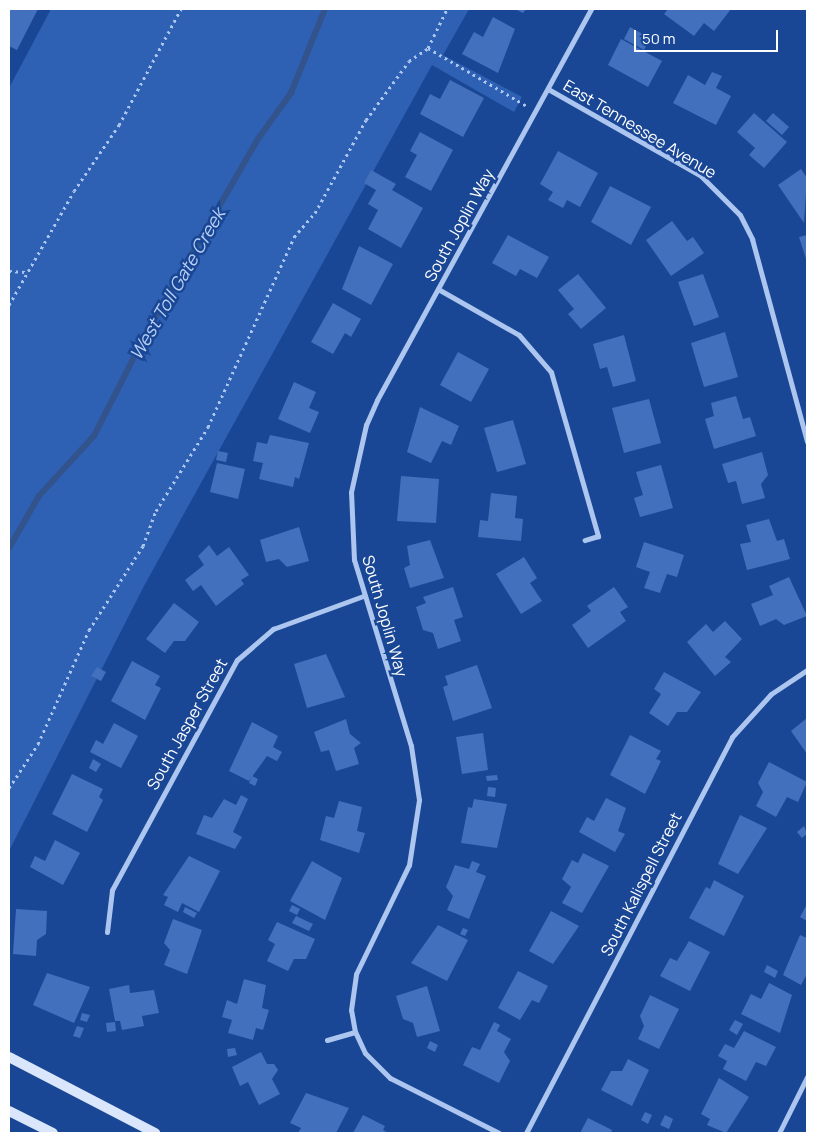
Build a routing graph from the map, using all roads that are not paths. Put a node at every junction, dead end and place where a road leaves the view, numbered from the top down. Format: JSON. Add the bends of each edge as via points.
{"nodes":[{"id":1,"x":592,"y":9,"type":"edge"},
{"id":2,"x":548,"y":89,"type":"junction"},
{"id":3,"x":438,"y":289,"type":"junction"},
{"id":4,"x":807,"y":442,"type":"edge"},
{"id":5,"x":585,"y":540,"type":"dead end"},
{"id":6,"x":363,"y":596,"type":"junction"},
{"id":7,"x":807,"y":670,"type":"edge"},
{"id":8,"x":107,"y":932,"type":"dead end"},
{"id":9,"x":355,"y":1032,"type":"junction"},
{"id":10,"x":327,"y":1040,"type":"dead end"},
{"id":11,"x":9,"y":1057,"type":"edge"},
{"id":12,"x":807,"y":1077,"type":"edge"},
{"id":13,"x":9,"y":1110,"type":"edge"},
{"id":14,"x":53,"y":1133,"type":"edge"},
{"id":15,"x":154,"y":1133,"type":"edge"},
{"id":16,"x":499,"y":1133,"type":"edge"},
{"id":17,"x":526,"y":1133,"type":"edge"},
{"id":18,"x":779,"y":1133,"type":"edge"}],
"edges":[{"from":1,"to":2,"type":"street","name":"South Joplin Way"},
{"from":2,"to":3,"type":"street","name":"South Joplin Way"},
{"from":2,"to":4,"type":"street","name":"East Tennessee Avenue","via":[[701,176],[740,215],[752,239]]},
{"from":3,"to":5,"type":"street","via":[[519,335],[551,372],[598,536]]},
{"from":3,"to":6,"type":"street","name":"South Joplin Way","via":[[377,400],[355,464],[350,519]]},
{"from":6,"to":8,"type":"street","name":"South Jasper Street","via":[[273,628],[237,660],[112,890]]},
{"from":6,"to":9,"type":"street","name":"South Joplin Way","via":[[412,746],[418,800],[408,864],[356,974],[351,1010]]},
{"from":7,"to":17,"type":"street","name":"South Kalispell Street","via":[[771,694],[732,737]]},
{"from":9,"to":10,"type":"street"},
{"from":9,"to":16,"type":"street","name":"South Joplin Way","via":[[365,1053],[390,1078]]},
{"from":11,"to":15,"type":"main road"},
{"from":12,"to":18,"type":"street"},
{"from":13,"to":14,"type":"main road"}]}
